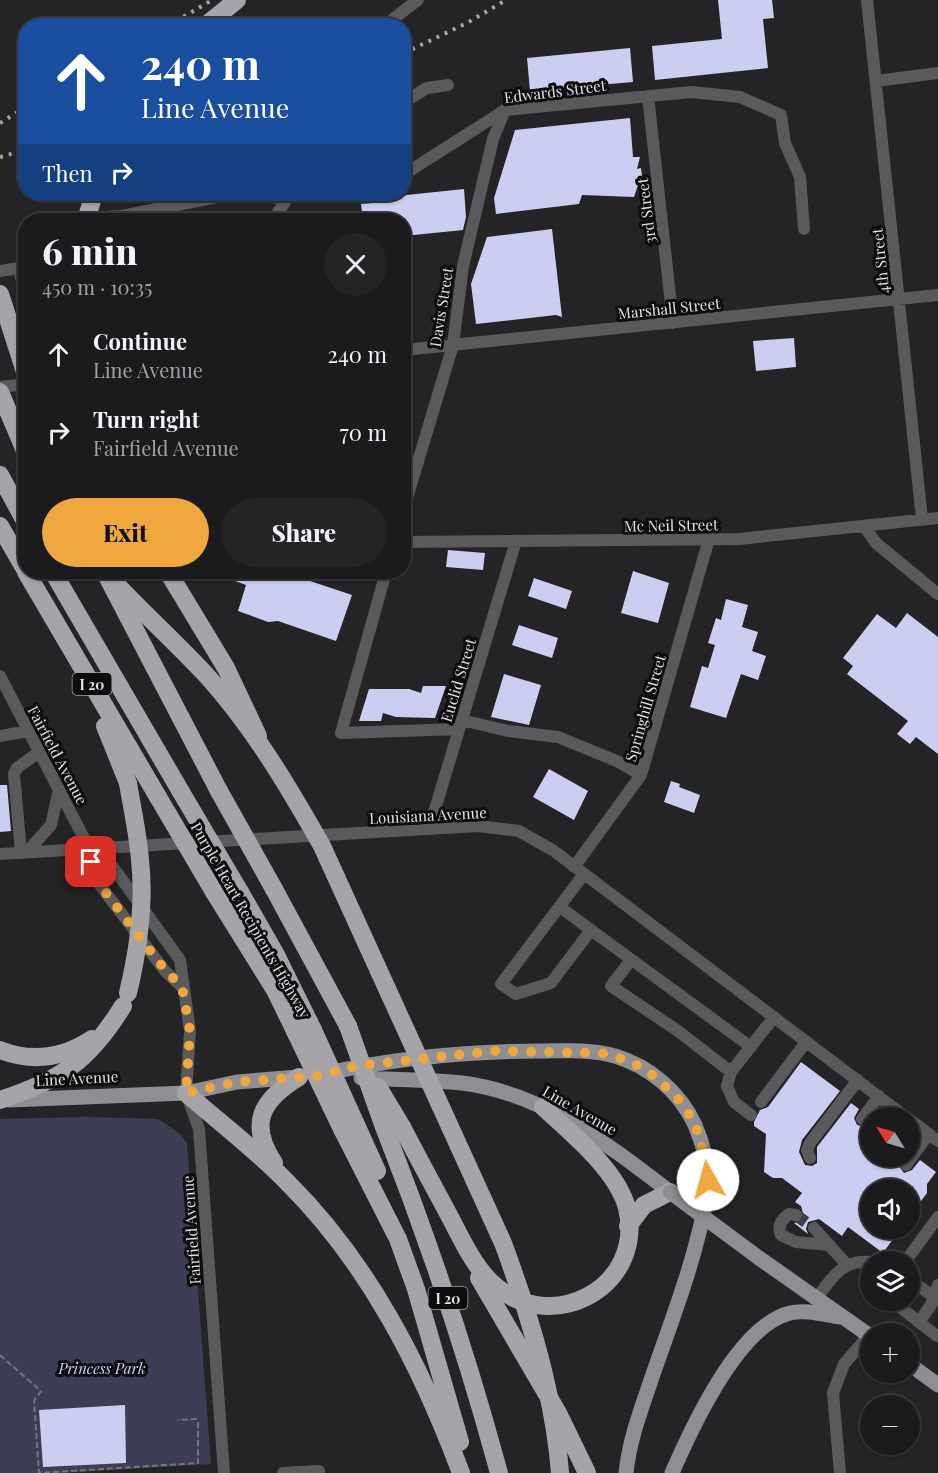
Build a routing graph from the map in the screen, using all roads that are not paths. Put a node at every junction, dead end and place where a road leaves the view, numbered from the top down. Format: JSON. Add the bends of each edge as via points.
{"nodes":[{"id":1,"x":237,"y":0,"type":"edge"},
{"id":2,"x":418,"y":0,"type":"edge"},
{"id":3,"x":867,"y":0,"type":"edge"},
{"id":4,"x":215,"y":18,"type":"edge"},
{"id":5,"x":397,"y":18,"type":"edge"},
{"id":6,"x":938,"y":73,"type":"edge"},
{"id":7,"x":876,"y":81,"type":"junction"},
{"id":8,"x":448,"y":85,"type":"dead end"},
{"id":9,"x":648,"y":96,"type":"junction"},
{"id":10,"x":411,"y":98,"type":"edge"},
{"id":11,"x":505,"y":110,"type":"junction"},
{"id":12,"x":411,"y":170,"type":"dead end"},
{"id":13,"x":202,"y":201,"type":"edge"},
{"id":14,"x":288,"y":201,"type":"edge"},
{"id":15,"x":156,"y":213,"type":"edge"},
{"id":16,"x":279,"y":213,"type":"edge"},
{"id":17,"x":804,"y":229,"type":"dead end"},
{"id":18,"x":18,"y":268,"type":"edge"},
{"id":19,"x":0,"y":271,"type":"edge"},
{"id":20,"x":0,"y":294,"type":"edge"},
{"id":21,"x":938,"y":295,"type":"edge"},
{"id":22,"x":899,"y":299,"type":"junction"},
{"id":23,"x":673,"y":323,"type":"junction"},
{"id":24,"x":453,"y":345,"type":"junction"},
{"id":25,"x":411,"y":349,"type":"edge"},
{"id":26,"x":18,"y":350,"type":"edge"},
{"id":27,"x":18,"y":385,"type":"edge"},
{"id":28,"x":0,"y":387,"type":"edge"},
{"id":29,"x":0,"y":392,"type":"edge"},
{"id":30,"x":18,"y":434,"type":"edge"},
{"id":31,"x":0,"y":475,"type":"edge"},
{"id":32,"x":411,"y":485,"type":"edge"},
{"id":33,"x":18,"y":508,"type":"edge"},
{"id":34,"x":938,"y":518,"type":"edge"},
{"id":35,"x":921,"y":519,"type":"junction"},
{"id":36,"x":0,"y":526,"type":"edge"},
{"id":37,"x":864,"y":526,"type":"junction"},
{"id":38,"x":709,"y":539,"type":"junction"},
{"id":39,"x":516,"y":541,"type":"junction"},
{"id":40,"x":411,"y":542,"type":"edge"},
{"id":41,"x":18,"y":557,"type":"edge"},
{"id":42,"x":31,"y":579,"type":"edge"},
{"id":43,"x":57,"y":579,"type":"edge"},
{"id":44,"x":108,"y":579,"type":"edge"},
{"id":45,"x":112,"y":579,"type":"edge"},
{"id":46,"x":172,"y":579,"type":"edge"},
{"id":47,"x":384,"y":579,"type":"edge"},
{"id":48,"x":938,"y":594,"type":"edge"},
{"id":49,"x":59,"y":627,"type":"junction"},
{"id":50,"x":0,"y":675,"type":"edge"},
{"id":51,"x":460,"y":725,"type":"junction"},
{"id":52,"x":28,"y":731,"type":"junction"},
{"id":53,"x":0,"y":736,"type":"edge"},
{"id":54,"x":263,"y":749,"type":"junction"},
{"id":55,"x":39,"y":752,"type":"junction"},
{"id":56,"x":641,"y":775,"type":"junction"},
{"id":57,"x":59,"y":788,"type":"junction"},
{"id":58,"x":429,"y":829,"type":"junction"},
{"id":59,"x":89,"y":848,"type":"junction"},
{"id":60,"x":24,"y":852,"type":"junction"},
{"id":61,"x":0,"y":854,"type":"edge"},
{"id":62,"x":579,"y":870,"type":"junction"},
{"id":63,"x":560,"y":907,"type":"junction"},
{"id":64,"x":591,"y":930,"type":"junction"},
{"id":65,"x":631,"y":960,"type":"junction"},
{"id":66,"x":182,"y":987,"type":"junction"},
{"id":67,"x":125,"y":999,"type":"junction"},
{"id":68,"x":774,"y":1017,"type":"junction"},
{"id":69,"x":304,"y":1030,"type":"junction"},
{"id":70,"x":806,"y":1042,"type":"junction"},
{"id":71,"x":751,"y":1047,"type":"junction"},
{"id":72,"x":0,"y":1050,"type":"edge"},
{"id":73,"x":731,"y":1072,"type":"junction"},
{"id":74,"x":317,"y":1076,"type":"junction"},
{"id":75,"x":299,"y":1077,"type":"junction"},
{"id":76,"x":858,"y":1080,"type":"junction"},
{"id":77,"x":186,"y":1093,"type":"junction"},
{"id":78,"x":879,"y":1096,"type":"junction"},
{"id":79,"x":0,"y":1101,"type":"edge"},
{"id":80,"x":761,"y":1102,"type":"dead end"},
{"id":81,"x":543,"y":1107,"type":"junction"},
{"id":82,"x":871,"y":1107,"type":"edge"},
{"id":83,"x":894,"y":1107,"type":"edge"},
{"id":84,"x":751,"y":1115,"type":"dead end"},
{"id":85,"x":393,"y":1127,"type":"junction"},
{"id":86,"x":920,"y":1127,"type":"edge"},
{"id":87,"x":934,"y":1137,"type":"edge"},
{"id":88,"x":920,"y":1151,"type":"edge"},
{"id":89,"x":810,"y":1158,"type":"dead end"},
{"id":90,"x":287,"y":1182,"type":"junction"},
{"id":91,"x":670,"y":1192,"type":"junction"},
{"id":92,"x":796,"y":1215,"type":"dead end"},
{"id":93,"x":938,"y":1217,"type":"edge"},
{"id":94,"x":628,"y":1226,"type":"junction"},
{"id":95,"x":814,"y":1228,"type":"tunnel mouth"},
{"id":96,"x":830,"y":1245,"type":"junction"},
{"id":97,"x":913,"y":1251,"type":"edge"},
{"id":98,"x":468,"y":1252,"type":"junction"},
{"id":99,"x":860,"y":1263,"type":"edge"},
{"id":100,"x":847,"y":1265,"type":"junction"},
{"id":101,"x":920,"y":1285,"type":"edge"},
{"id":102,"x":937,"y":1294,"type":"edge"},
{"id":103,"x":816,"y":1299,"type":"junction"},
{"id":104,"x":906,"y":1311,"type":"edge"},
{"id":105,"x":841,"y":1317,"type":"junction"},
{"id":106,"x":920,"y":1322,"type":"junction"},
{"id":107,"x":860,"y":1330,"type":"edge"},
{"id":108,"x":937,"y":1336,"type":"edge"},
{"id":109,"x":860,"y":1346,"type":"edge"},
{"id":110,"x":920,"y":1372,"type":"edge"},
{"id":111,"x":938,"y":1384,"type":"edge"},
{"id":112,"x":319,"y":1471,"type":"dead end"},
{"id":113,"x":224,"y":1473,"type":"edge"},
{"id":114,"x":283,"y":1473,"type":"edge"},
{"id":115,"x":461,"y":1473,"type":"edge"},
{"id":116,"x":468,"y":1473,"type":"edge"},
{"id":117,"x":499,"y":1473,"type":"edge"},
{"id":118,"x":560,"y":1473,"type":"edge"},
{"id":119,"x":587,"y":1473,"type":"edge"},
{"id":120,"x":626,"y":1473,"type":"edge"},
{"id":121,"x":672,"y":1473,"type":"edge"},
{"id":122,"x":840,"y":1473,"type":"edge"}],
"edges":[{"from":1,"to":4,"type":"highway"},
{"from":2,"to":5,"type":"street"},
{"from":3,"to":7,"type":"street","name":"4th Street"},
{"from":6,"to":7,"type":"street"},
{"from":7,"to":22,"type":"street","name":"4th Street"},
{"from":8,"to":10,"type":"street","via":[[427,88]]},
{"from":9,"to":11,"type":"street","name":"Edwards Street"},
{"from":9,"to":17,"type":"street","name":"Edwards Street","via":[[691,92],[740,97],[782,115],[785,143],[800,177]]},
{"from":9,"to":23,"type":"street","name":"3rd Street"},
{"from":11,"to":12,"type":"street","name":"Edwards Street"},
{"from":11,"to":24,"type":"street","name":"Davis Street","via":[[493,139],[463,266]]},
{"from":13,"to":15,"type":"street"},
{"from":14,"to":16,"type":"street"},
{"from":18,"to":19,"type":"street"},
{"from":20,"to":26,"type":"highway"},
{"from":21,"to":22,"type":"street","name":"Marshall Street"},
{"from":22,"to":23,"type":"street","name":"Marshall Street"},
{"from":22,"to":35,"type":"street","name":"4th Street"},
{"from":23,"to":24,"type":"street","name":"Marshall Street"},
{"from":24,"to":25,"type":"street","name":"Marshall Street"},
{"from":24,"to":32,"type":"street","name":"Davis Street"},
{"from":27,"to":28,"type":"street"},
{"from":29,"to":30,"type":"highway"},
{"from":31,"to":33,"type":"highway"},
{"from":34,"to":35,"type":"street","name":"Mc Neil Street"},
{"from":35,"to":37,"type":"street","name":"Mc Neil Street"},
{"from":36,"to":41,"type":"highway","name":"Purple Heart Recipients Highway","number":"I 20"},
{"from":37,"to":38,"type":"street","name":"Mc Neil Street"},
{"from":37,"to":48,"type":"street","via":[[876,543]]},
{"from":38,"to":39,"type":"street","name":"Mc Neil Street"},
{"from":38,"to":56,"type":"street","name":"Springhill Street"},
{"from":39,"to":40,"type":"street","name":"Mc Neil Street"},
{"from":39,"to":51,"type":"street","name":"Euclid Street"},
{"from":42,"to":49,"type":"highway","name":"Purple Heart Recipients Highway","number":"I 20"},
{"from":43,"to":69,"type":"highway","bridge":true,"via":[[276,955]]},
{"from":44,"to":85,"type":"highway","bridge":true,"via":[[348,1026]]},
{"from":45,"to":54,"type":"highway","bridge":true,"via":[[206,676]]},
{"from":46,"to":54,"type":"highway","bridge":true,"via":[[235,686]]},
{"from":47,"to":51,"type":"street","via":[[340,733]]},
{"from":49,"to":67,"type":"highway","bridge":true,"via":[[128,783],[141,861],[141,891],[135,958]]},
{"from":49,"to":69,"type":"highway","name":"Purple Heart Recipients Highway","number":"I 20","bridge":true,"via":[[214,892]]},
{"from":50,"to":52,"type":"street","name":"Fairfield Avenue"},
{"from":51,"to":56,"type":"street","via":[[558,737]]},
{"from":51,"to":58,"type":"street","name":"Euclid Street"},
{"from":52,"to":53,"type":"street"},
{"from":52,"to":55,"type":"street","name":"Fairfield Avenue"},
{"from":54,"to":118,"type":"highway","bridge":true,"via":[[322,846],[503,1243],[541,1365]]},
{"from":55,"to":57,"type":"street","name":"Fairfield Avenue"},
{"from":55,"to":60,"type":"street","via":[[14,774]]},
{"from":56,"to":62,"type":"street","name":"Springhill Street"},
{"from":57,"to":59,"type":"street","name":"Fairfield Avenue"},
{"from":57,"to":60,"type":"street","via":[[51,825]]},
{"from":58,"to":59,"type":"street","name":"Louisiana Avenue"},
{"from":58,"to":62,"type":"street","name":"Louisiana Avenue","via":[[478,826],[519,831]]},
{"from":59,"to":60,"type":"street","name":"Louisiana Avenue"},
{"from":59,"to":66,"type":"street","name":"Fairfield Avenue","via":[[93,876]]},
{"from":59,"to":66,"type":"street","name":"Fairfield Avenue","via":[[110,863],[180,960]]},
{"from":60,"to":61,"type":"street","name":"Louisiana Avenue"},
{"from":62,"to":63,"type":"street","name":"Springhill Street"},
{"from":62,"to":68,"type":"street","name":"Louisiana Avenue"},
{"from":63,"to":64,"type":"street"},
{"from":63,"to":64,"type":"street","name":"Springhill Street","via":[[501,984],[510,992],[516,994],[551,982]]},
{"from":64,"to":65,"type":"street"},
{"from":65,"to":71,"type":"street"},
{"from":65,"to":73,"type":"street","via":[[611,986]]},
{"from":66,"to":77,"type":"street","name":"Fairfield Avenue","via":[[190,1031]]},
{"from":67,"to":72,"type":"highway","via":[[103,1030],[72,1051],[35,1058]]},
{"from":67,"to":79,"type":"highway","via":[[106,1033],[84,1057],[42,1083]]},
{"from":68,"to":70,"type":"street","name":"Louisiana Avenue"},
{"from":68,"to":71,"type":"street"},
{"from":69,"to":116,"type":"highway","number":"I 20","bridge":true,"via":[[350,1130],[386,1194]]},
{"from":70,"to":76,"type":"street","name":"Louisiana Avenue"},
{"from":70,"to":80,"type":"street"},
{"from":71,"to":73,"type":"street"},
{"from":73,"to":84,"type":"street","via":[[727,1086],[734,1102]]},
{"from":74,"to":75,"type":"main road","name":"Line Avenue"},
{"from":74,"to":81,"type":"main road","name":"Line Avenue","via":[[462,1083],[504,1092]]},
{"from":74,"to":120,"type":"main road","via":[[357,1066],[492,1051],[579,1051],[629,1061],[666,1086],[685,1108],[706,1158],[707,1194],[693,1254],[634,1431]]},
{"from":75,"to":77,"type":"main road","name":"Line Avenue","via":[[237,1082]]},
{"from":75,"to":90,"type":"highway","via":[[270,1099],[259,1129],[263,1146]]},
{"from":76,"to":78,"type":"street","name":"Louisiana Avenue"},
{"from":76,"to":89,"type":"street","via":[[810,1143]]},
{"from":77,"to":79,"type":"main road","name":"Line Avenue"},
{"from":77,"to":90,"type":"highway"},
{"from":77,"to":113,"type":"street","name":"Fairfield Avenue","via":[[199,1129]]},
{"from":78,"to":82,"type":"street"},
{"from":78,"to":83,"type":"street","name":"Louisiana Avenue"},
{"from":81,"to":91,"type":"main road","name":"Line Avenue","via":[[585,1130]]},
{"from":81,"to":94,"type":"highway","via":[[603,1168],[626,1207]]},
{"from":85,"to":98,"type":"highway"},
{"from":85,"to":117,"type":"highway","number":"I 20","via":[[456,1320]]},
{"from":86,"to":87,"type":"street","name":"Louisiana Avenue"},
{"from":87,"to":88,"type":"street"},
{"from":90,"to":115,"type":"highway","via":[[359,1268],[391,1318],[432,1401]]},
{"from":91,"to":94,"type":"highway","via":[[644,1205]]},
{"from":91,"to":103,"type":"main road","name":"Line Avenue","bridge":true},
{"from":92,"to":96,"type":"street","via":[[784,1218],[781,1235],[796,1242]]},
{"from":93,"to":97,"type":"street"},
{"from":94,"to":98,"type":"highway","via":[[621,1258],[608,1279],[582,1301],[566,1306],[534,1306],[515,1298],[490,1281]]},
{"from":95,"to":96,"type":"street"},
{"from":96,"to":100,"type":"street"},
{"from":98,"to":119,"type":"highway"},
{"from":99,"to":100,"type":"street"},
{"from":100,"to":103,"type":"street","via":[[840,1268]]},
{"from":101,"to":102,"type":"street"},
{"from":102,"to":106,"type":"street"},
{"from":103,"to":105,"type":"main road","name":"Line Avenue"},
{"from":104,"to":106,"type":"street"},
{"from":105,"to":107,"type":"main road","name":"Line Avenue"},
{"from":105,"to":121,"type":"main road","via":[[799,1312],[775,1318],[761,1328],[710,1394]]},
{"from":106,"to":108,"type":"street"},
{"from":109,"to":122,"type":"street","via":[[844,1364],[833,1393]]},
{"from":110,"to":111,"type":"main road"},
{"from":112,"to":114,"type":"street"}]}
